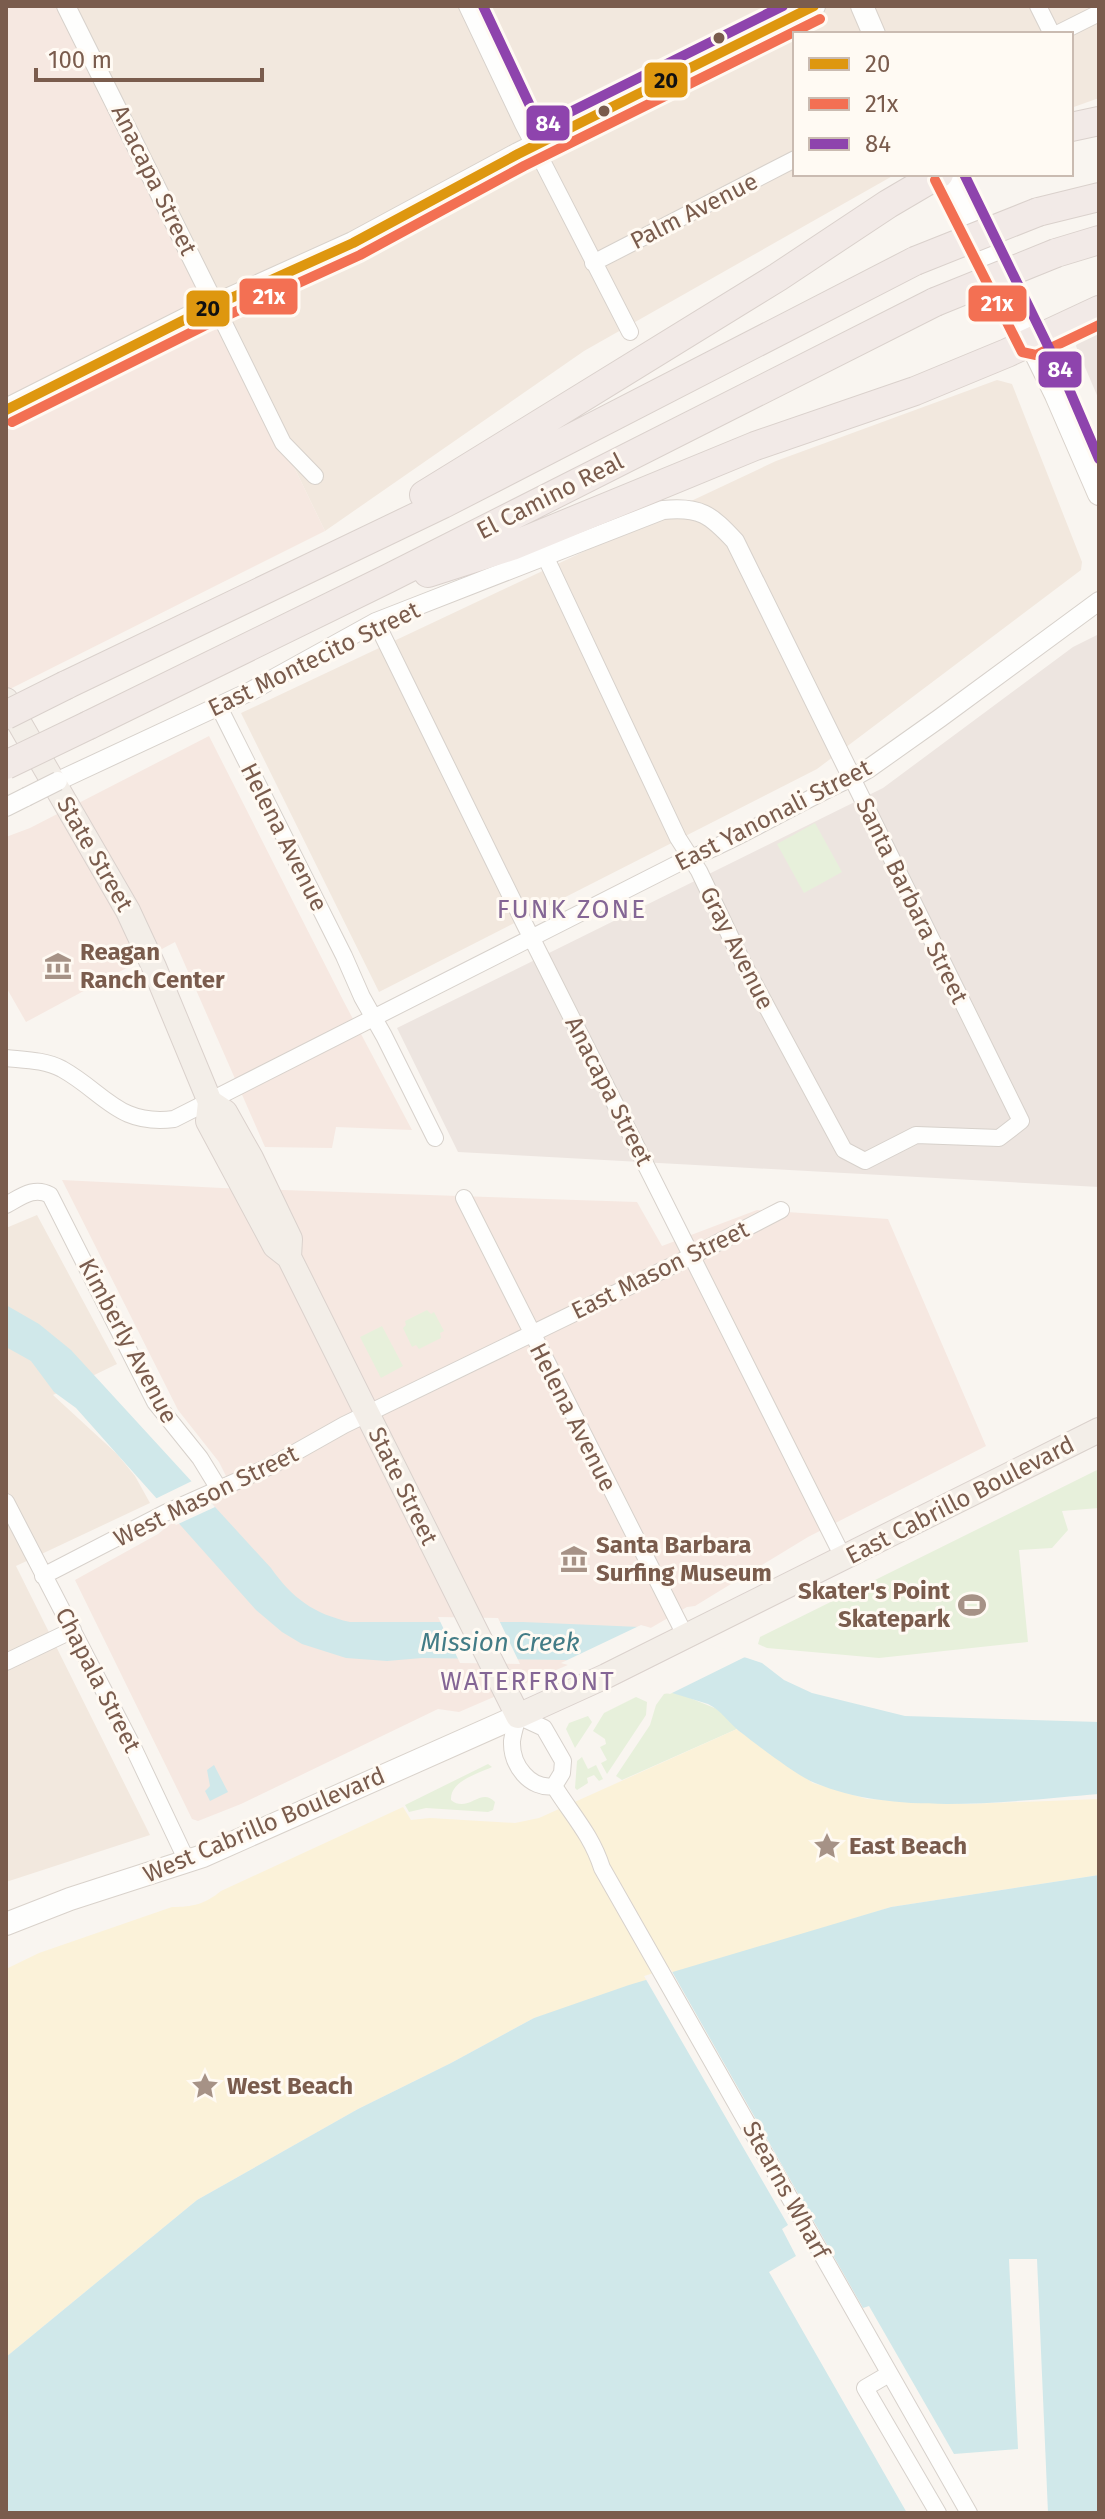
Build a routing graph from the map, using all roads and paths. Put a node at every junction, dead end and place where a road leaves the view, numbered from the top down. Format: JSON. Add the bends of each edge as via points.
{"nodes":[{"id":1,"x":66,"y":6,"type":"edge"},
{"id":2,"x":467,"y":6,"type":"edge"},
{"id":3,"x":814,"y":6,"type":"edge"},
{"id":4,"x":862,"y":6,"type":"edge"},
{"id":5,"x":1038,"y":6,"type":"edge"},
{"id":6,"x":1099,"y":13,"type":"edge"},
{"id":7,"x":873,"y":32,"type":"edge"},
{"id":8,"x":1053,"y":32,"type":"edge"},
{"id":9,"x":1058,"y":32,"type":"edge"},
{"id":10,"x":1099,"y":121,"type":"edge"},
{"id":11,"x":1073,"y":127,"type":"edge"},
{"id":12,"x":534,"y":146,"type":"junction"},
{"id":13,"x":793,"y":160,"type":"edge"},
{"id":14,"x":936,"y":176,"type":"edge"},
{"id":15,"x":949,"y":176,"type":"edge"},
{"id":16,"x":1099,"y":197,"type":"edge"},
{"id":17,"x":1099,"y":240,"type":"edge"},
{"id":18,"x":593,"y":263,"type":"junction"},
{"id":19,"x":215,"y":305,"type":"junction"},
{"id":20,"x":1099,"y":310,"type":"edge"},
{"id":21,"x":630,"y":332,"type":"dead end"},
{"id":22,"x":1031,"y":342,"type":"junction"},
{"id":23,"x":6,"y":410,"type":"edge"},
{"id":24,"x":315,"y":476,"type":"dead end"},
{"id":25,"x":1099,"y":494,"type":"edge"},
{"id":26,"x":663,"y":510,"type":"joint"},
{"id":27,"x":545,"y":556,"type":"junction"},
{"id":28,"x":290,"y":579,"type":"junction"},
{"id":29,"x":387,"y":579,"type":"junction"},
{"id":30,"x":1099,"y":601,"type":"edge"},
{"id":31,"x":376,"y":622,"type":"junction"},
{"id":32,"x":6,"y":700,"type":"edge"},
{"id":33,"x":219,"y":707,"type":"junction"},
{"id":34,"x":6,"y":715,"type":"edge"},
{"id":35,"x":6,"y":765,"type":"edge"},
{"id":36,"x":852,"y":778,"type":"junction"},
{"id":37,"x":6,"y":807,"type":"edge"},
{"id":38,"x":690,"y":859,"type":"junction"},
{"id":39,"x":532,"y":938,"type":"junction"},
{"id":40,"x":373,"y":1016,"type":"junction"},
{"id":41,"x":6,"y":1058,"type":"edge"},
{"id":42,"x":210,"y":1102,"type":"junction"},
{"id":43,"x":435,"y":1138,"type":"dead end"},
{"id":44,"x":859,"y":1159,"type":"joint"},
{"id":45,"x":464,"y":1198,"type":"dead end"},
{"id":46,"x":6,"y":1205,"type":"edge"},
{"id":47,"x":781,"y":1210,"type":"dead end"},
{"id":48,"x":692,"y":1256,"type":"junction"},
{"id":49,"x":531,"y":1334,"type":"junction"},
{"id":50,"x":368,"y":1415,"type":"junction"},
{"id":51,"x":1099,"y":1430,"type":"edge"},
{"id":52,"x":211,"y":1492,"type":"junction"},
{"id":53,"x":6,"y":1502,"type":"edge"},
{"id":54,"x":844,"y":1559,"type":"junction"},
{"id":55,"x":43,"y":1576,"type":"junction"},
{"id":56,"x":73,"y":1630,"type":"junction"},
{"id":57,"x":684,"y":1636,"type":"junction"},
{"id":58,"x":6,"y":1662,"type":"edge"},
{"id":59,"x":518,"y":1716,"type":"junction"},
{"id":60,"x":554,"y":1786,"type":"junction"},
{"id":61,"x":187,"y":1861,"type":"junction"},
{"id":62,"x":6,"y":1924,"type":"edge"},
{"id":63,"x":889,"y":2374,"type":"junction"},
{"id":64,"x":938,"y":2513,"type":"edge"},
{"id":65,"x":969,"y":2513,"type":"edge"}],
"edges":[{"from":1,"to":19,"type":"street","name":"Anacapa Street"},
{"from":2,"to":12,"type":"street"},
{"from":3,"to":12,"type":"main road"},
{"from":4,"to":7,"type":"main road"},
{"from":5,"to":8,"type":"street"},
{"from":6,"to":9,"type":"street"},
{"from":10,"to":11,"type":"highway"},
{"from":12,"to":18,"type":"street"},
{"from":12,"to":19,"type":"main road","via":[[353,243]]},
{"from":13,"to":18,"type":"street","name":"Palm Avenue"},
{"from":14,"to":28,"type":"highway"},
{"from":15,"to":22,"type":"main road"},
{"from":16,"to":28,"type":"highway","name":"El Camino Real","bridge":true,"via":[[1038,212],[915,261]]},
{"from":17,"to":29,"type":"highway","name":"El Camino Real","bridge":true,"via":[[935,302]]},
{"from":18,"to":21,"type":"street"},
{"from":19,"to":23,"type":"main road"},
{"from":19,"to":24,"type":"street","name":"Anacapa Street","via":[[283,443]]},
{"from":20,"to":22,"type":"highway"},
{"from":22,"to":25,"type":"main road"},
{"from":22,"to":29,"type":"highway","via":[[915,391],[755,446],[512,546],[429,573]]},
{"from":26,"to":27,"type":"street","name":"East Montecito Street"},
{"from":26,"to":36,"type":"street","name":"Santa Barbara Street","via":[[687,507],[713,517],[735,541]]},
{"from":27,"to":31,"type":"street","name":"East Montecito Street"},
{"from":27,"to":38,"type":"street","name":"Gray Avenue"},
{"from":28,"to":34,"type":"highway","name":"El Camino Real","bridge":true},
{"from":29,"to":35,"type":"highway","name":"El Camino Real","bridge":true},
{"from":30,"to":36,"type":"street","name":"East Yanonali Street"},
{"from":31,"to":33,"type":"street","name":"East Montecito Street"},
{"from":31,"to":39,"type":"street","name":"Anacapa Street"},
{"from":32,"to":42,"type":"main road","name":"State Street","via":[[128,911]]},
{"from":33,"to":37,"type":"street","name":"East Montecito Street","bridge":true},
{"from":33,"to":40,"type":"street","name":"Helena Avenue"},
{"from":36,"to":38,"type":"street","name":"East Yanonali Street"},
{"from":36,"to":44,"type":"street","name":"Santa Barbara Street","via":[[1021,1121],[999,1138],[916,1135],[875,1157]]},
{"from":38,"to":39,"type":"street","name":"East Yanonali Street"},
{"from":38,"to":44,"type":"street","name":"Gray Avenue","via":[[838,1143]]},
{"from":39,"to":40,"type":"street","name":"East Yanonali Street"},
{"from":39,"to":48,"type":"street","name":"Anacapa Street"},
{"from":40,"to":42,"type":"street","name":"East Yanonali Street"},
{"from":40,"to":43,"type":"street","name":"Helena Avenue"},
{"from":41,"to":42,"type":"street","name":"East Yanonali Street","via":[[54,1065],[132,1117],[152,1122],[174,1119]]},
{"from":42,"to":50,"type":"main road","name":"State Street","via":[[208,1121],[226,1157],[275,1246],[289,1257]]},
{"from":45,"to":49,"type":"street","name":"Helena Avenue"},
{"from":46,"to":52,"type":"street","name":"Kimberly Avenue","via":[[42,1191],[56,1203],[155,1402],[200,1458]]},
{"from":47,"to":48,"type":"street","name":"East Mason Street"},
{"from":48,"to":49,"type":"street","name":"East Mason Street"},
{"from":48,"to":54,"type":"street","name":"Anacapa Street"},
{"from":49,"to":50,"type":"street","name":"East Mason Street"},
{"from":49,"to":57,"type":"street","name":"Helena Avenue"},
{"from":50,"to":52,"type":"street","name":"West Mason Street"},
{"from":50,"to":59,"type":"main road","name":"State Street"},
{"from":51,"to":54,"type":"main road","name":"East Cabrillo Boulevard"},
{"from":52,"to":55,"type":"street","name":"West Mason Street"},
{"from":53,"to":55,"type":"street","name":"Chapala Street"},
{"from":54,"to":57,"type":"main road","name":"East Cabrillo Boulevard"},
{"from":55,"to":56,"type":"street","name":"Chapala Street"},
{"from":56,"to":58,"type":"street"},
{"from":56,"to":61,"type":"street","name":"Chapala Street"},
{"from":57,"to":59,"type":"main road","name":"East Cabrillo Boulevard"},
{"from":59,"to":60,"type":"street","via":[[544,1728],[563,1761]]},
{"from":59,"to":60,"type":"street","name":"Stearns Wharf","via":[[512,1742],[526,1777],[538,1786]]},
{"from":59,"to":61,"type":"main road","name":"West Cabrillo Boulevard"},
{"from":60,"to":63,"type":"street","name":"Stearns Wharf","via":[[584,1826],[602,1868]]},
{"from":61,"to":62,"type":"main road","name":"West Cabrillo Boulevard"},
{"from":63,"to":64,"type":"street","via":[[865,2388]]},
{"from":63,"to":65,"type":"street","name":"Stearns Wharf"}]}
